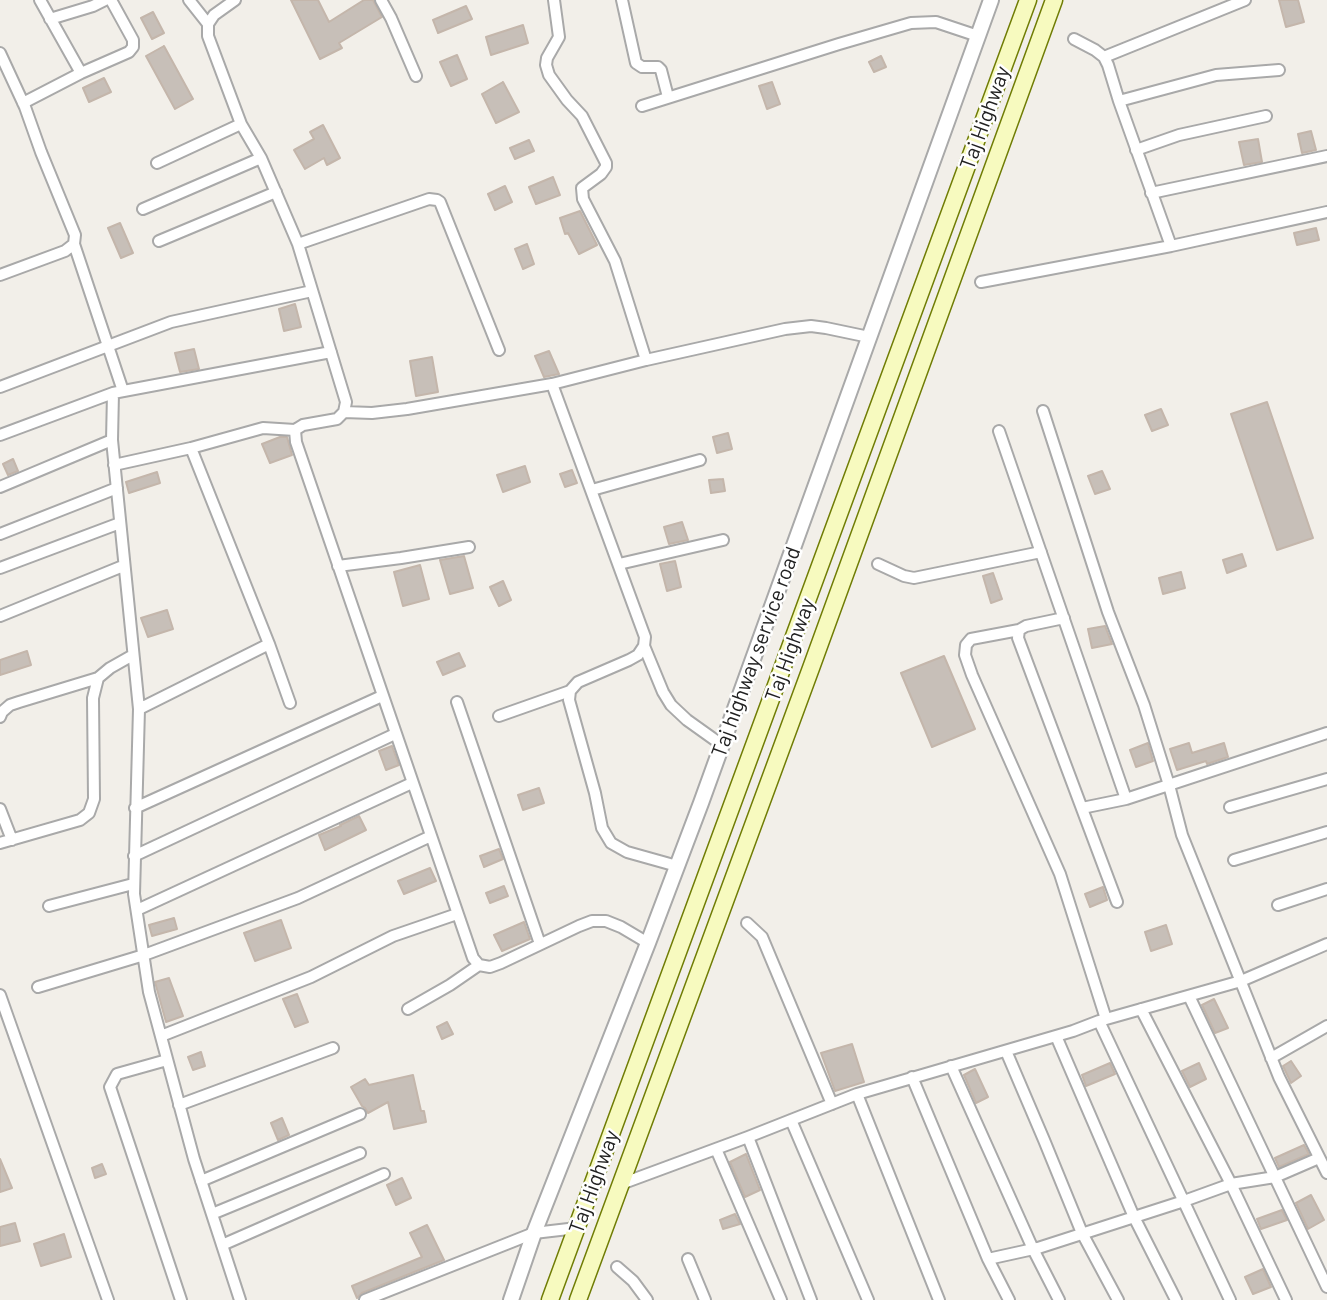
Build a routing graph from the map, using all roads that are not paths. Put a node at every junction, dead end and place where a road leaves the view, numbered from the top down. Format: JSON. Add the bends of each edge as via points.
{"nodes":[{"id":1,"x":40,"y":0,"type":"edge"},
{"id":2,"x":105,"y":0,"type":"edge"},
{"id":3,"x":111,"y":0,"type":"edge"},
{"id":4,"x":189,"y":0,"type":"edge"},
{"id":5,"x":235,"y":0,"type":"edge"},
{"id":6,"x":380,"y":0,"type":"edge"},
{"id":7,"x":554,"y":0,"type":"edge"},
{"id":8,"x":622,"y":0,"type":"edge"},
{"id":9,"x":991,"y":0,"type":"edge"},
{"id":10,"x":1028,"y":0,"type":"edge"},
{"id":11,"x":1054,"y":0,"type":"edge"},
{"id":12,"x":1245,"y":0,"type":"edge"},
{"id":13,"x":50,"y":19,"type":"junction"},
{"id":14,"x":208,"y":24,"type":"junction"},
{"id":15,"x":978,"y":36,"type":"junction"},
{"id":16,"x":1074,"y":39,"type":"dead end"},
{"id":17,"x":0,"y":52,"type":"edge"},
{"id":18,"x":1104,"y":57,"type":"junction"},
{"id":19,"x":1279,"y":71,"type":"dead end"},
{"id":20,"x":81,"y":73,"type":"junction"},
{"id":21,"x":416,"y":76,"type":"dead end"},
{"id":22,"x":668,"y":97,"type":"junction"},
{"id":23,"x":1119,"y":101,"type":"junction"},
{"id":24,"x":23,"y":103,"type":"junction"},
{"id":25,"x":642,"y":106,"type":"dead end"},
{"id":26,"x":1266,"y":116,"type":"dead end"},
{"id":27,"x":241,"y":124,"type":"junction"},
{"id":28,"x":1136,"y":150,"type":"junction"},
{"id":29,"x":1327,"y":156,"type":"edge"},
{"id":30,"x":261,"y":158,"type":"junction"},
{"id":31,"x":157,"y":163,"type":"dead end"},
{"id":32,"x":276,"y":192,"type":"junction"},
{"id":33,"x":1151,"y":193,"type":"junction"},
{"id":34,"x":143,"y":209,"type":"dead end"},
{"id":35,"x":1327,"y":212,"type":"edge"},
{"id":36,"x":159,"y":241,"type":"dead end"},
{"id":37,"x":74,"y":244,"type":"junction"},
{"id":38,"x":298,"y":244,"type":"junction"},
{"id":39,"x":1171,"y":246,"type":"junction"},
{"id":40,"x":1,"y":272,"type":"edge"},
{"id":41,"x":981,"y":282,"type":"dead end"},
{"id":42,"x":313,"y":291,"type":"junction"},
{"id":43,"x":869,"y":337,"type":"junction"},
{"id":44,"x":109,"y":346,"type":"junction"},
{"id":45,"x":499,"y":350,"type":"dead end"},
{"id":46,"x":331,"y":352,"type":"junction"},
{"id":47,"x":646,"y":360,"type":"junction"},
{"id":48,"x":552,"y":384,"type":"junction"},
{"id":49,"x":0,"y":387,"type":"edge"},
{"id":50,"x":118,"y":392,"type":"junction"},
{"id":51,"x":1043,"y":411,"type":"dead end"},
{"id":52,"x":344,"y":412,"type":"junction"},
{"id":53,"x":295,"y":430,"type":"junction"},
{"id":54,"x":999,"y":431,"type":"dead end"},
{"id":55,"x":0,"y":435,"type":"edge"},
{"id":56,"x":112,"y":440,"type":"junction"},
{"id":57,"x":191,"y":448,"type":"junction"},
{"id":58,"x":700,"y":460,"type":"dead end"},
{"id":59,"x":114,"y":465,"type":"junction"},
{"id":60,"x":0,"y":487,"type":"edge"},
{"id":61,"x":117,"y":488,"type":"junction"},
{"id":62,"x":592,"y":490,"type":"junction"},
{"id":63,"x":120,"y":523,"type":"junction"},
{"id":64,"x":0,"y":534,"type":"edge"},
{"id":65,"x":723,"y":540,"type":"dead end"},
{"id":66,"x":469,"y":547,"type":"dead end"},
{"id":67,"x":1041,"y":552,"type":"junction"},
{"id":68,"x":619,"y":564,"type":"junction"},
{"id":69,"x":878,"y":564,"type":"dead end"},
{"id":70,"x":124,"y":566,"type":"junction"},
{"id":71,"x":338,"y":566,"type":"junction"},
{"id":72,"x":0,"y":568,"type":"edge"},
{"id":73,"x":0,"y":616,"type":"edge"},
{"id":74,"x":1064,"y":618,"type":"junction"},
{"id":75,"x":1019,"y":630,"type":"junction"},
{"id":76,"x":269,"y":644,"type":"junction"},
{"id":77,"x":644,"y":646,"type":"junction"},
{"id":78,"x":133,"y":655,"type":"junction"},
{"id":79,"x":98,"y":678,"type":"junction"},
{"id":80,"x":570,"y":691,"type":"junction"},
{"id":81,"x":382,"y":696,"type":"junction"},
{"id":82,"x":457,"y":702,"type":"dead end"},
{"id":83,"x":290,"y":703,"type":"dead end"},
{"id":84,"x":138,"y":709,"type":"junction"},
{"id":85,"x":499,"y":716,"type":"dead end"},
{"id":86,"x":0,"y":717,"type":"edge"},
{"id":87,"x":1327,"y":733,"type":"edge"},
{"id":88,"x":395,"y":734,"type":"junction"},
{"id":89,"x":722,"y":745,"type":"junction"},
{"id":90,"x":1327,"y":779,"type":"edge"},
{"id":91,"x":412,"y":783,"type":"junction"},
{"id":92,"x":1169,"y":785,"type":"junction"},
{"id":93,"x":1126,"y":799,"type":"junction"},
{"id":94,"x":1230,"y":807,"type":"dead end"},
{"id":95,"x":135,"y":808,"type":"junction"},
{"id":96,"x":1082,"y":808,"type":"junction"},
{"id":97,"x":0,"y":809,"type":"edge"},
{"id":98,"x":1327,"y":832,"type":"edge"},
{"id":99,"x":431,"y":836,"type":"junction"},
{"id":100,"x":12,"y":840,"type":"junction"},
{"id":101,"x":0,"y":843,"type":"edge"},
{"id":102,"x":134,"y":856,"type":"junction"},
{"id":103,"x":1234,"y":860,"type":"dead end"},
{"id":104,"x":677,"y":866,"type":"junction"},
{"id":105,"x":133,"y":884,"type":"junction"},
{"id":106,"x":1327,"y":889,"type":"edge"},
{"id":107,"x":1117,"y":902,"type":"dead end"},
{"id":108,"x":1278,"y":905,"type":"dead end"},
{"id":109,"x":49,"y":906,"type":"dead end"},
{"id":110,"x":137,"y":910,"type":"junction"},
{"id":111,"x":457,"y":914,"type":"junction"},
{"id":112,"x":747,"y":923,"type":"dead end"},
{"id":113,"x":648,"y":943,"type":"junction"},
{"id":114,"x":540,"y":944,"type":"junction"},
{"id":115,"x":1327,"y":944,"type":"edge"},
{"id":116,"x":144,"y":955,"type":"junction"},
{"id":117,"x":479,"y":965,"type":"junction"},
{"id":118,"x":1241,"y":981,"type":"junction"},
{"id":119,"x":38,"y":987,"type":"dead end"},
{"id":120,"x":0,"y":995,"type":"edge"},
{"id":121,"x":1189,"y":996,"type":"junction"},
{"id":122,"x":408,"y":1009,"type":"dead end"},
{"id":123,"x":1140,"y":1009,"type":"junction"},
{"id":124,"x":1102,"y":1020,"type":"junction"},
{"id":125,"x":1327,"y":1026,"type":"edge"},
{"id":126,"x":1056,"y":1036,"type":"junction"},
{"id":127,"x":161,"y":1037,"type":"junction"},
{"id":128,"x":333,"y":1048,"type":"dead end"},
{"id":129,"x":1006,"y":1051,"type":"junction"},
{"id":130,"x":1271,"y":1058,"type":"junction"},
{"id":131,"x":167,"y":1060,"type":"junction"},
{"id":132,"x":951,"y":1066,"type":"junction"},
{"id":133,"x":912,"y":1077,"type":"junction"},
{"id":134,"x":857,"y":1094,"type":"junction"},
{"id":135,"x":832,"y":1104,"type":"junction"},
{"id":136,"x":180,"y":1105,"type":"junction"},
{"id":137,"x":360,"y":1114,"type":"dead end"},
{"id":138,"x":791,"y":1120,"type":"junction"},
{"id":139,"x":748,"y":1138,"type":"junction"},
{"id":140,"x":716,"y":1149,"type":"junction"},
{"id":141,"x":360,"y":1153,"type":"dead end"},
{"id":142,"x":1323,"y":1159,"type":"edge"},
{"id":143,"x":1327,"y":1173,"type":"edge"},
{"id":144,"x":384,"y":1174,"type":"dead end"},
{"id":145,"x":1275,"y":1177,"type":"junction"},
{"id":146,"x":201,"y":1181,"type":"junction"},
{"id":147,"x":621,"y":1184,"type":"junction"},
{"id":148,"x":1231,"y":1184,"type":"junction"},
{"id":149,"x":1184,"y":1201,"type":"junction"},
{"id":150,"x":212,"y":1214,"type":"junction"},
{"id":151,"x":1134,"y":1217,"type":"junction"},
{"id":152,"x":577,"y":1228,"type":"junction"},
{"id":153,"x":534,"y":1233,"type":"junction"},
{"id":154,"x":1082,"y":1233,"type":"junction"},
{"id":155,"x":222,"y":1245,"type":"junction"},
{"id":156,"x":1033,"y":1249,"type":"junction"},
{"id":157,"x":688,"y":1259,"type":"dead end"},
{"id":158,"x":989,"y":1259,"type":"junction"},
{"id":159,"x":617,"y":1267,"type":"dead end"},
{"id":160,"x":1327,"y":1287,"type":"edge"},
{"id":161,"x":108,"y":1300,"type":"edge"},
{"id":162,"x":181,"y":1300,"type":"edge"},
{"id":163,"x":240,"y":1300,"type":"edge"},
{"id":164,"x":365,"y":1300,"type":"edge"},
{"id":165,"x":511,"y":1300,"type":"edge"},
{"id":166,"x":550,"y":1300,"type":"edge"},
{"id":167,"x":578,"y":1300,"type":"edge"},
{"id":168,"x":647,"y":1300,"type":"edge"},
{"id":169,"x":705,"y":1300,"type":"edge"},
{"id":170,"x":781,"y":1300,"type":"edge"},
{"id":171,"x":811,"y":1300,"type":"edge"},
{"id":172,"x":868,"y":1300,"type":"edge"},
{"id":173,"x":939,"y":1300,"type":"edge"},
{"id":174,"x":1009,"y":1300,"type":"edge"},
{"id":175,"x":1059,"y":1300,"type":"edge"},
{"id":176,"x":1118,"y":1300,"type":"edge"},
{"id":177,"x":1176,"y":1300,"type":"edge"},
{"id":178,"x":1230,"y":1300,"type":"edge"},
{"id":179,"x":1286,"y":1300,"type":"edge"}],
"edges":[{"from":1,"to":13,"type":"street"},
{"from":2,"to":13,"type":"street"},
{"from":3,"to":20,"type":"street","via":[[133,47]]},
{"from":4,"to":14,"type":"street"},
{"from":5,"to":14,"type":"street"},
{"from":6,"to":21,"type":"street"},
{"from":7,"to":47,"type":"street","via":[[559,37],[546,65],[582,116],[606,163],[601,174],[582,188],[583,199],[615,261]]},
{"from":8,"to":22,"type":"street","via":[[636,62],[661,70]]},
{"from":9,"to":15,"type":"street","name":"Taj highway service road"},
{"from":10,"to":152,"type":"main road","name":"Taj Highway"},
{"from":11,"to":147,"type":"main road"},
{"from":12,"to":18,"type":"street"},
{"from":13,"to":20,"type":"street"},
{"from":14,"to":27,"type":"street","via":[[208,36]]},
{"from":15,"to":22,"type":"street","via":[[936,22],[911,23]]},
{"from":15,"to":43,"type":"street","name":"Taj highway service road"},
{"from":16,"to":18,"type":"street"},
{"from":17,"to":24,"type":"street"},
{"from":18,"to":23,"type":"street"},
{"from":19,"to":23,"type":"street","via":[[1216,75]]},
{"from":20,"to":24,"type":"street"},
{"from":22,"to":25,"type":"street"},
{"from":23,"to":28,"type":"street"},
{"from":24,"to":37,"type":"street","via":[[75,235]]},
{"from":26,"to":28,"type":"street"},
{"from":27,"to":30,"type":"street"},
{"from":27,"to":31,"type":"street"},
{"from":28,"to":33,"type":"street"},
{"from":29,"to":33,"type":"street"},
{"from":30,"to":32,"type":"street"},
{"from":30,"to":34,"type":"street"},
{"from":32,"to":36,"type":"street"},
{"from":32,"to":38,"type":"street"},
{"from":33,"to":39,"type":"street"},
{"from":35,"to":39,"type":"street"},
{"from":37,"to":40,"type":"street"},
{"from":37,"to":44,"type":"street"},
{"from":38,"to":42,"type":"street"},
{"from":38,"to":45,"type":"street","via":[[437,200]]},
{"from":39,"to":41,"type":"street"},
{"from":42,"to":44,"type":"street","via":[[171,321]]},
{"from":42,"to":46,"type":"street"},
{"from":43,"to":47,"type":"street","via":[[811,326]]},
{"from":43,"to":89,"type":"street","name":"Taj highway service road"},
{"from":44,"to":49,"type":"street"},
{"from":44,"to":50,"type":"street"},
{"from":46,"to":50,"type":"street"},
{"from":46,"to":52,"type":"street","via":[[346,402]]},
{"from":47,"to":48,"type":"street"},
{"from":48,"to":52,"type":"street","via":[[407,409]]},
{"from":48,"to":62,"type":"street"},
{"from":50,"to":55,"type":"street"},
{"from":50,"to":56,"type":"street"},
{"from":51,"to":92,"type":"street"},
{"from":52,"to":53,"type":"street","via":[[337,419]]},
{"from":53,"to":57,"type":"street","via":[[263,428]]},
{"from":53,"to":71,"type":"street"},
{"from":54,"to":67,"type":"street"},
{"from":56,"to":59,"type":"street"},
{"from":56,"to":60,"type":"street"},
{"from":57,"to":59,"type":"street"},
{"from":57,"to":76,"type":"street"},
{"from":58,"to":62,"type":"street"},
{"from":59,"to":61,"type":"street"},
{"from":61,"to":63,"type":"street"},
{"from":61,"to":64,"type":"street"},
{"from":62,"to":68,"type":"street"},
{"from":63,"to":70,"type":"street"},
{"from":63,"to":72,"type":"street"},
{"from":65,"to":68,"type":"street"},
{"from":66,"to":71,"type":"street"},
{"from":67,"to":69,"type":"street","via":[[914,578]]},
{"from":67,"to":74,"type":"street"},
{"from":68,"to":77,"type":"street","via":[[645,636]]},
{"from":70,"to":73,"type":"street"},
{"from":70,"to":78,"type":"street"},
{"from":71,"to":81,"type":"street"},
{"from":74,"to":75,"type":"street"},
{"from":74,"to":93,"type":"street"},
{"from":75,"to":96,"type":"street","via":[[1018,638]]},
{"from":75,"to":124,"type":"street","via":[[971,639],[965,654],[1060,874]]},
{"from":76,"to":83,"type":"street"},
{"from":76,"to":84,"type":"street"},
{"from":77,"to":80,"type":"street","via":[[638,655],[578,682]]},
{"from":77,"to":89,"type":"street","via":[[671,705]]},
{"from":78,"to":79,"type":"street"},
{"from":78,"to":84,"type":"street"},
{"from":79,"to":86,"type":"street","via":[[10,705]]},
{"from":79,"to":100,"type":"street","via":[[93,698],[94,799],[89,813],[80,820]]},
{"from":80,"to":85,"type":"street"},
{"from":80,"to":104,"type":"street","via":[[602,828],[611,843]]},
{"from":81,"to":88,"type":"street"},
{"from":81,"to":95,"type":"street"},
{"from":82,"to":114,"type":"street"},
{"from":84,"to":95,"type":"street"},
{"from":87,"to":92,"type":"street"},
{"from":88,"to":91,"type":"street"},
{"from":88,"to":102,"type":"street"},
{"from":89,"to":104,"type":"street","name":"Taj highway service road"},
{"from":90,"to":94,"type":"street"},
{"from":91,"to":99,"type":"street"},
{"from":91,"to":110,"type":"street"},
{"from":92,"to":93,"type":"street"},
{"from":92,"to":118,"type":"street","via":[[1182,835]]},
{"from":93,"to":96,"type":"street"},
{"from":95,"to":102,"type":"street"},
{"from":96,"to":107,"type":"street"},
{"from":97,"to":100,"type":"street"},
{"from":98,"to":103,"type":"street"},
{"from":99,"to":111,"type":"street"},
{"from":99,"to":116,"type":"street","via":[[298,898]]},
{"from":100,"to":101,"type":"street"},
{"from":102,"to":105,"type":"street"},
{"from":104,"to":113,"type":"street","name":"Taj highway service road"},
{"from":105,"to":109,"type":"street"},
{"from":105,"to":110,"type":"street"},
{"from":106,"to":108,"type":"street"},
{"from":110,"to":116,"type":"street"},
{"from":111,"to":117,"type":"street","via":[[472,958]]},
{"from":111,"to":127,"type":"street","via":[[393,936],[311,976]]},
{"from":112,"to":135,"type":"street","via":[[762,937]]},
{"from":113,"to":114,"type":"street","via":[[606,921],[592,921]]},
{"from":113,"to":153,"type":"street","name":"Taj highway service road"},
{"from":114,"to":117,"type":"street","via":[[490,967]]},
{"from":115,"to":118,"type":"street"},
{"from":116,"to":119,"type":"street"},
{"from":116,"to":127,"type":"street"},
{"from":117,"to":122,"type":"street"},
{"from":118,"to":121,"type":"street"},
{"from":118,"to":130,"type":"street"},
{"from":120,"to":161,"type":"street"},
{"from":121,"to":123,"type":"street"},
{"from":121,"to":145,"type":"street"},
{"from":123,"to":124,"type":"street"},
{"from":123,"to":148,"type":"street"},
{"from":124,"to":126,"type":"street"},
{"from":124,"to":149,"type":"street"},
{"from":125,"to":130,"type":"street"},
{"from":126,"to":129,"type":"street"},
{"from":126,"to":151,"type":"street"},
{"from":127,"to":131,"type":"street"},
{"from":128,"to":136,"type":"street"},
{"from":129,"to":132,"type":"street"},
{"from":129,"to":154,"type":"street"},
{"from":130,"to":142,"type":"street"},
{"from":131,"to":136,"type":"street"},
{"from":131,"to":162,"type":"street","via":[[117,1074],[110,1087]]},
{"from":132,"to":133,"type":"street"},
{"from":132,"to":156,"type":"street"},
{"from":133,"to":134,"type":"street"},
{"from":133,"to":158,"type":"street"},
{"from":134,"to":135,"type":"street"},
{"from":134,"to":173,"type":"street"},
{"from":135,"to":138,"type":"street"},
{"from":136,"to":146,"type":"street"},
{"from":137,"to":146,"type":"street"},
{"from":138,"to":139,"type":"street"},
{"from":138,"to":172,"type":"street"},
{"from":139,"to":140,"type":"street"},
{"from":139,"to":171,"type":"street"},
{"from":140,"to":147,"type":"street"},
{"from":140,"to":170,"type":"street"},
{"from":141,"to":150,"type":"street"},
{"from":142,"to":143,"type":"street"},
{"from":142,"to":145,"type":"street"},
{"from":144,"to":155,"type":"street"},
{"from":145,"to":148,"type":"street"},
{"from":145,"to":160,"type":"street"},
{"from":146,"to":150,"type":"street"},
{"from":147,"to":167,"type":"main road"},
{"from":148,"to":149,"type":"street"},
{"from":148,"to":179,"type":"street"},
{"from":149,"to":151,"type":"street"},
{"from":149,"to":178,"type":"street"},
{"from":150,"to":155,"type":"street"},
{"from":151,"to":154,"type":"street"},
{"from":151,"to":177,"type":"street"},
{"from":152,"to":153,"type":"street"},
{"from":152,"to":166,"type":"main road","name":"Taj Highway"},
{"from":153,"to":164,"type":"street"},
{"from":153,"to":165,"type":"street","name":"Taj highway service road"},
{"from":154,"to":156,"type":"street"},
{"from":154,"to":176,"type":"street"},
{"from":155,"to":163,"type":"street"},
{"from":156,"to":158,"type":"street"},
{"from":156,"to":175,"type":"street"},
{"from":157,"to":169,"type":"street"},
{"from":158,"to":174,"type":"street"},
{"from":159,"to":168,"type":"street"}]}
